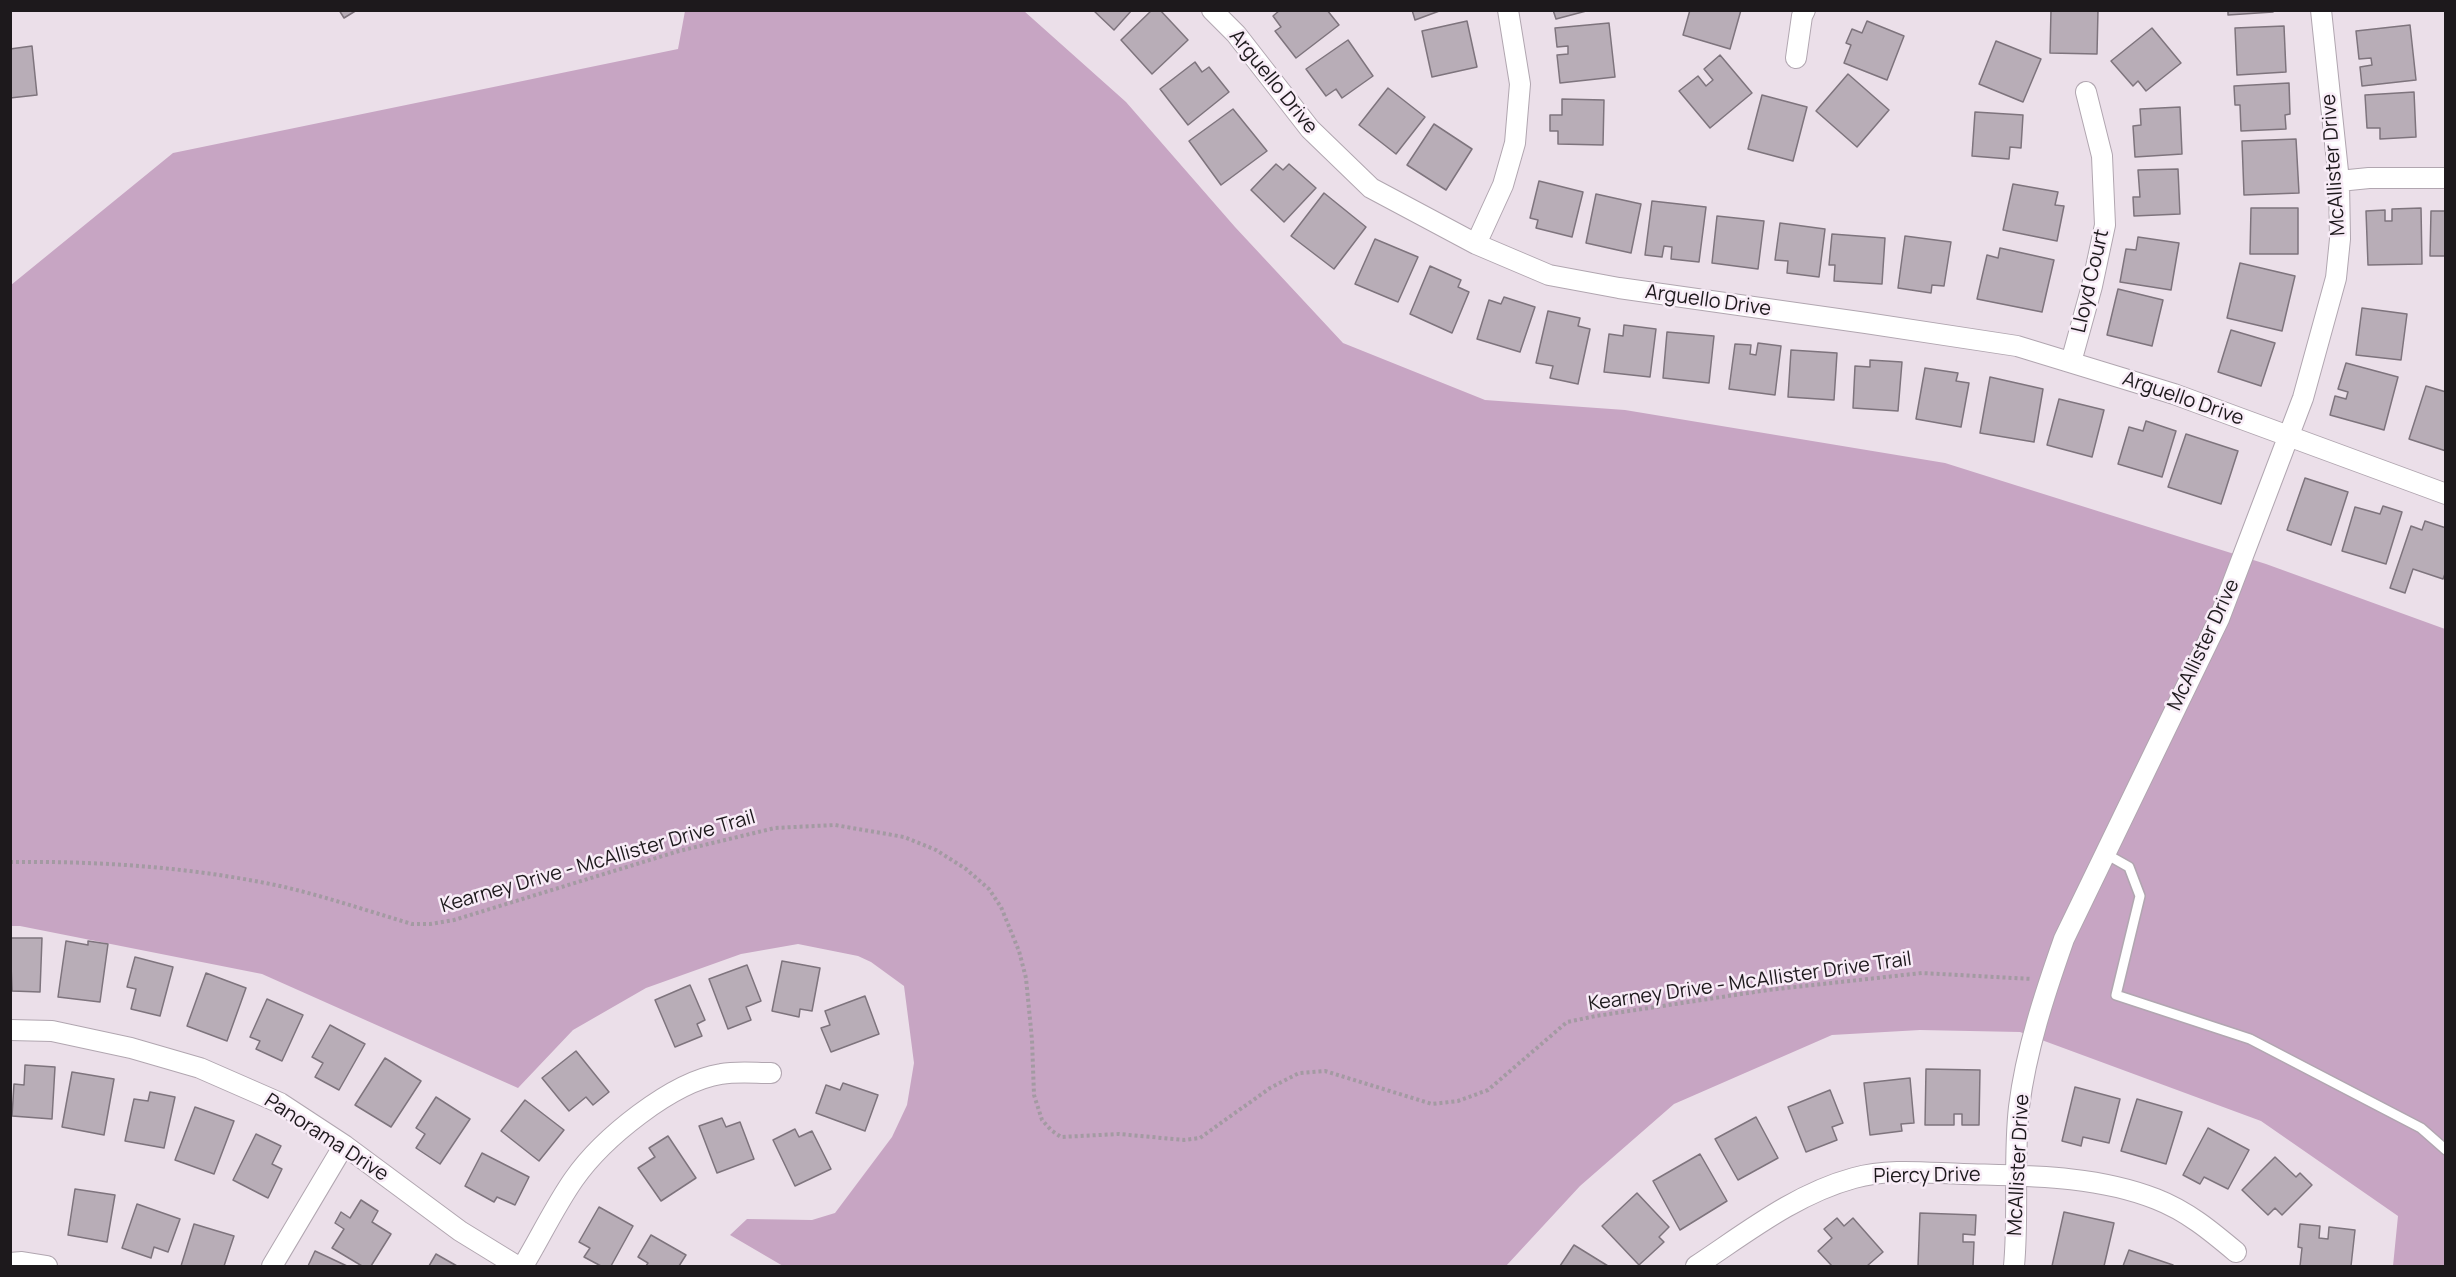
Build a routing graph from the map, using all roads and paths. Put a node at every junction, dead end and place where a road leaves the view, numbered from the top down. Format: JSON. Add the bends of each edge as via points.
{"nodes":[{"id":1,"x":1212,"y":10,"type":"edge"},
{"id":2,"x":1508,"y":10,"type":"edge"},
{"id":3,"x":1805,"y":10,"type":"edge"},
{"id":4,"x":2321,"y":10,"type":"edge"},
{"id":5,"x":1797,"y":58,"type":"dead end"},
{"id":6,"x":2086,"y":92,"type":"dead end"},
{"id":7,"x":2445,"y":178,"type":"edge"},
{"id":8,"x":2339,"y":181,"type":"junction"},
{"id":9,"x":1476,"y":244,"type":"junction"},
{"id":10,"x":2071,"y":362,"type":"junction"},
{"id":11,"x":2288,"y":437,"type":"junction"},
{"id":12,"x":2445,"y":494,"type":"edge"},
{"id":13,"x":2106,"y":854,"type":"junction"},
{"id":14,"x":10,"y":862,"type":"edge"},
{"id":15,"x":2049,"y":981,"type":"junction"},
{"id":16,"x":10,"y":1030,"type":"edge"},
{"id":17,"x":771,"y":1073,"type":"dead end"},
{"id":18,"x":344,"y":1145,"type":"junction"},
{"id":19,"x":2445,"y":1150,"type":"edge"},
{"id":20,"x":2015,"y":1176,"type":"junction"},
{"id":21,"x":2236,"y":1252,"type":"dead end"},
{"id":22,"x":10,"y":1263,"type":"edge"},
{"id":23,"x":47,"y":1266,"type":"edge"},
{"id":24,"x":272,"y":1266,"type":"edge"},
{"id":25,"x":517,"y":1266,"type":"edge"},
{"id":26,"x":523,"y":1266,"type":"edge"},
{"id":27,"x":1696,"y":1266,"type":"edge"},
{"id":28,"x":2014,"y":1266,"type":"edge"}],
"edges":[{"from":1,"to":9,"type":"street","name":"Arguello Drive","via":[[1236,34],[1310,129],[1371,188]]},
{"from":2,"to":9,"type":"street","via":[[1520,84],[1515,143],[1503,185]]},
{"from":3,"to":5,"type":"street"},
{"from":4,"to":8,"type":"street","name":"McAllister Drive"},
{"from":6,"to":10,"type":"street","name":"Lloyd Court","via":[[2102,156],[2105,225]]},
{"from":7,"to":8,"type":"street"},
{"from":8,"to":11,"type":"street","name":"McAllister Drive","via":[[2336,278],[2303,398]]},
{"from":9,"to":10,"type":"street","name":"Arguello Drive","via":[[1549,275],[2017,346]]},
{"from":10,"to":11,"type":"street","name":"Arguello Drive","via":[[2174,394]]},
{"from":11,"to":12,"type":"street","name":"Arguello Drive"},
{"from":11,"to":13,"type":"street","name":"McAllister Drive","via":[[2219,619]]},
{"from":13,"to":15,"type":"street","name":"McAllister Drive","via":[[2064,939]]},
{"from":13,"to":19,"type":"lane","via":[[2129,867],[2140,896],[2116,995],[2250,1039],[2421,1128]]},
{"from":14,"to":15,"type":"path","name":"Kearney Drive - McAllister Drive Trail","via":[[80,861],[215,875],[280,887],[412,924],[430,924],[679,851],[775,828],[835,825],[904,837],[936,850],[966,869],[1002,907],[1026,978],[1034,1095],[1042,1120],[1061,1137],[1119,1134],[1200,1138],[1299,1072],[1325,1071],[1432,1104],[1458,1101],[1488,1090],[1567,1022],[1596,1016],[1768,990],[1922,974]]},
{"from":15,"to":20,"type":"street","name":"McAllister Drive","via":[[2019,1105]]},
{"from":16,"to":18,"type":"street","name":"Panorama Drive","via":[[52,1031],[200,1068],[280,1103]]},
{"from":17,"to":26,"type":"street","via":[[720,1074],[658,1101],[630,1122],[574,1178]]},
{"from":18,"to":24,"type":"street"},
{"from":18,"to":25,"type":"street","name":"Panorama Drive","via":[[460,1232]]},
{"from":20,"to":21,"type":"street","name":"Piercy Drive","via":[[2090,1182],[2157,1199],[2198,1220]]},
{"from":20,"to":27,"type":"street","name":"Piercy Drive","via":[[1904,1172],[1856,1177],[1801,1198]]},
{"from":20,"to":28,"type":"street","name":"McAllister Drive"},
{"from":22,"to":23,"type":"street"}]}
